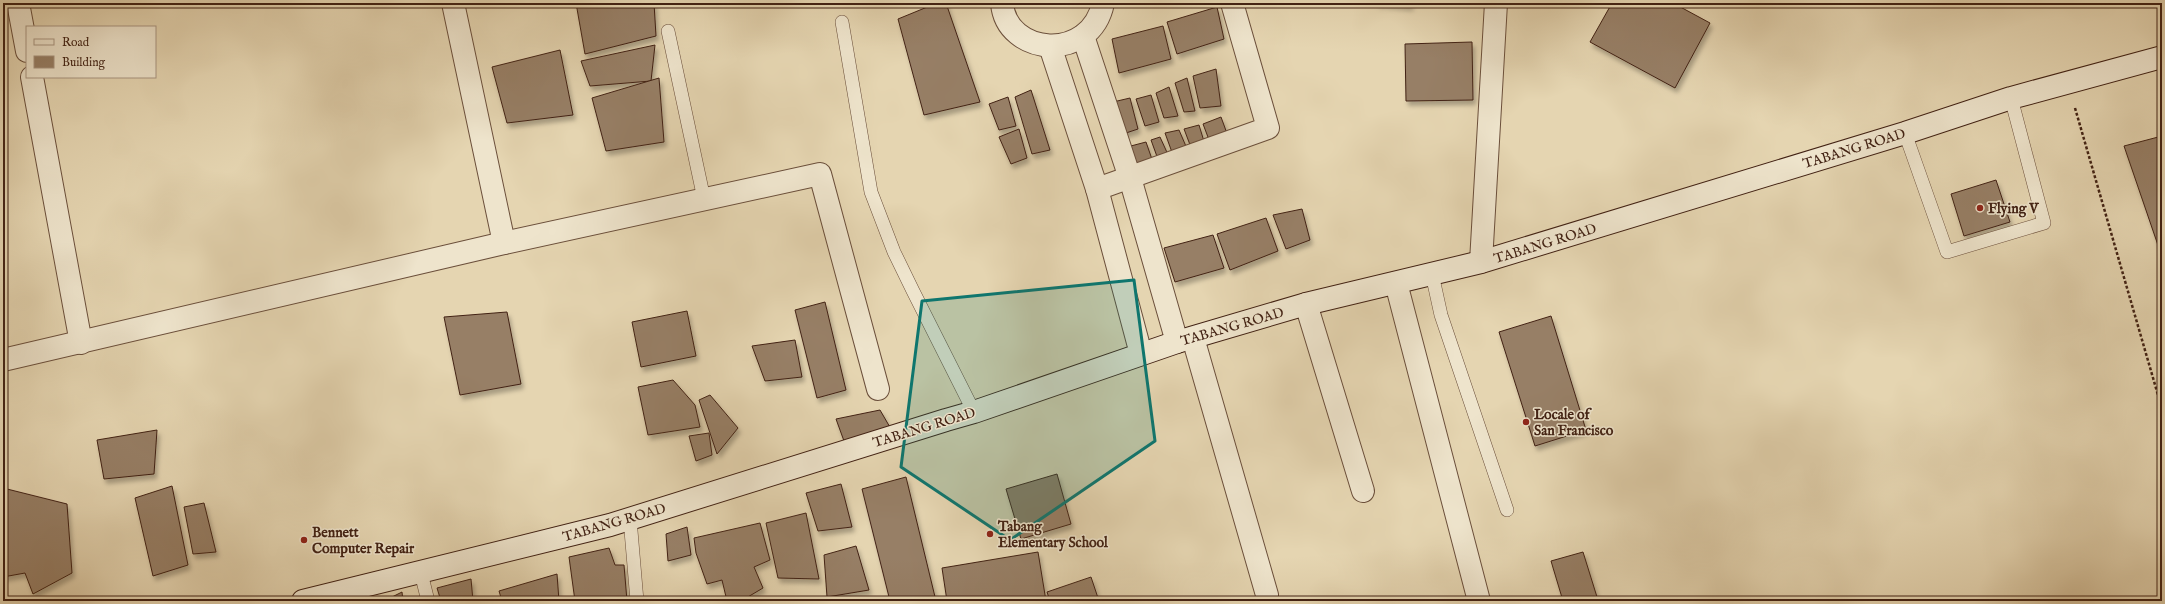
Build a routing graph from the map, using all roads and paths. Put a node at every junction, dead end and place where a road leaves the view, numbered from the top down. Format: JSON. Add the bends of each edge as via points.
{"nodes":[{"id":1,"x":18,"y":3,"type":"edge"},
{"id":2,"x":453,"y":3,"type":"edge"},
{"id":3,"x":1002,"y":3,"type":"edge"},
{"id":4,"x":1103,"y":3,"type":"edge"},
{"id":5,"x":1232,"y":3,"type":"edge"},
{"id":6,"x":1496,"y":3,"type":"edge"},
{"id":7,"x":842,"y":22,"type":"dead end"},
{"id":8,"x":668,"y":31,"type":"dead end"},
{"id":9,"x":1083,"y":36,"type":"junction"},
{"id":10,"x":26,"y":46,"type":"edge"},
{"id":11,"x":1050,"y":46,"type":"junction"},
{"id":12,"x":2162,"y":57,"type":"edge"},
{"id":13,"x":32,"y":78,"type":"edge"},
{"id":14,"x":2068,"y":83,"type":"junction"},
{"id":15,"x":2011,"y":98,"type":"junction"},
{"id":16,"x":1905,"y":133,"type":"junction"},
{"id":17,"x":1130,"y":178,"type":"junction"},
{"id":18,"x":1097,"y":189,"type":"junction"},
{"id":19,"x":704,"y":199,"type":"junction"},
{"id":20,"x":504,"y":243,"type":"junction"},
{"id":21,"x":1481,"y":262,"type":"junction"},
{"id":22,"x":1432,"y":274,"type":"junction"},
{"id":23,"x":1396,"y":283,"type":"junction"},
{"id":24,"x":1306,"y":304,"type":"junction"},
{"id":25,"x":1185,"y":340,"type":"junction"},
{"id":26,"x":81,"y":343,"type":"junction"},
{"id":27,"x":1141,"y":354,"type":"junction"},
{"id":28,"x":3,"y":360,"type":"edge"},
{"id":29,"x":878,"y":389,"type":"dead end"},
{"id":30,"x":2162,"y":409,"type":"edge"},
{"id":31,"x":974,"y":412,"type":"junction"},
{"id":32,"x":1363,"y":492,"type":"dead end"},
{"id":33,"x":1507,"y":510,"type":"dead end"},
{"id":34,"x":630,"y":519,"type":"junction"},
{"id":35,"x":421,"y":573,"type":"junction"},
{"id":36,"x":1267,"y":595,"type":"dead end"},
{"id":37,"x":313,"y":600,"type":"edge"},
{"id":38,"x":428,"y":601,"type":"edge"},
{"id":39,"x":637,"y":601,"type":"edge"},
{"id":40,"x":1479,"y":601,"type":"edge"}],
"edges":[{"from":1,"to":10,"type":"street"},
{"from":2,"to":20,"type":"street"},
{"from":3,"to":11,"type":"street","via":[[1009,22],[1020,35],[1034,43]]},
{"from":4,"to":9,"type":"street","via":[[1098,19]]},
{"from":5,"to":17,"type":"street","via":[[1268,128]]},
{"from":6,"to":21,"type":"street"},
{"from":7,"to":31,"type":"lane","via":[[871,192],[906,278]]},
{"from":8,"to":19,"type":"lane"},
{"from":9,"to":11,"type":"street","via":[[1067,44]]},
{"from":9,"to":17,"type":"street"},
{"from":11,"to":18,"type":"street"},
{"from":12,"to":14,"type":"street","name":"TABANG ROAD"},
{"from":13,"to":26,"type":"street"},
{"from":14,"to":15,"type":"street","name":"TABANG ROAD"},
{"from":14,"to":30,"type":"path"},
{"from":15,"to":16,"type":"street","name":"TABANG ROAD"},
{"from":15,"to":16,"type":"lane","via":[[2044,223],[1946,252]]},
{"from":16,"to":21,"type":"street","name":"TABANG ROAD"},
{"from":17,"to":18,"type":"street"},
{"from":17,"to":25,"type":"street"},
{"from":18,"to":27,"type":"street"},
{"from":19,"to":20,"type":"street"},
{"from":19,"to":29,"type":"street","via":[[820,174]]},
{"from":20,"to":26,"type":"street"},
{"from":21,"to":22,"type":"street","name":"TABANG ROAD"},
{"from":22,"to":23,"type":"street","name":"TABANG ROAD"},
{"from":22,"to":33,"type":"lane","via":[[1441,315]]},
{"from":23,"to":24,"type":"street","name":"TABANG ROAD"},
{"from":23,"to":40,"type":"street"},
{"from":24,"to":25,"type":"street","name":"TABANG ROAD"},
{"from":24,"to":32,"type":"street"},
{"from":25,"to":27,"type":"street","name":"TABANG ROAD"},
{"from":25,"to":36,"type":"street"},
{"from":26,"to":28,"type":"street"},
{"from":27,"to":31,"type":"street","name":"TABANG ROAD"},
{"from":31,"to":34,"type":"street","name":"TABANG ROAD"},
{"from":34,"to":35,"type":"street","name":"TABANG ROAD"},
{"from":34,"to":39,"type":"lane"},
{"from":35,"to":37,"type":"street","name":"TABANG ROAD"},
{"from":35,"to":38,"type":"lane"}]}
